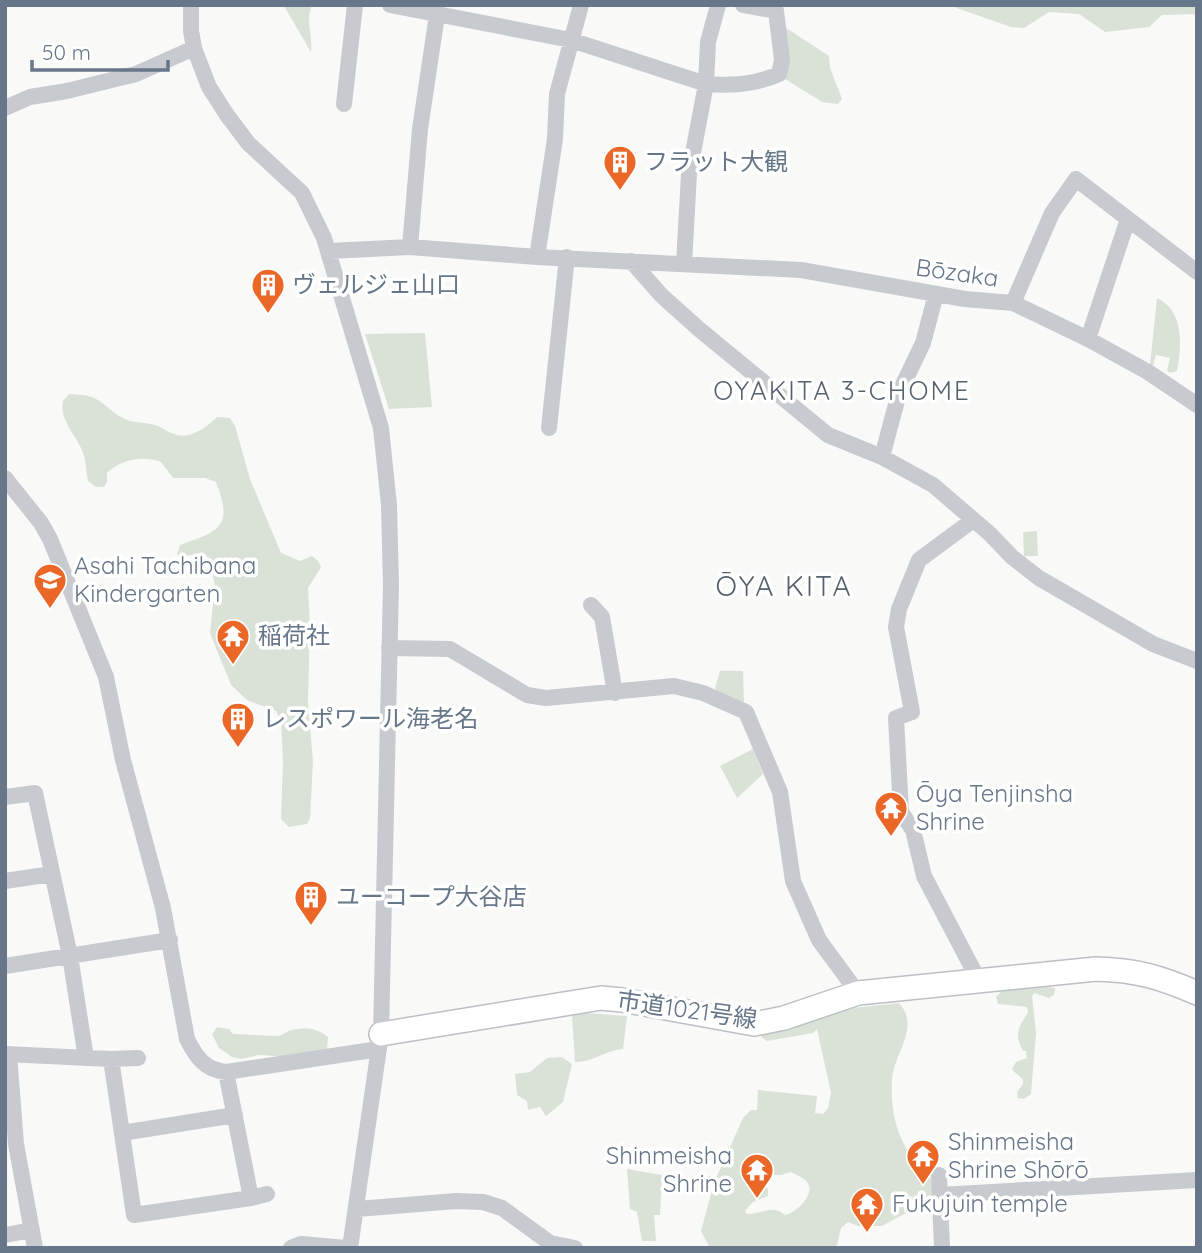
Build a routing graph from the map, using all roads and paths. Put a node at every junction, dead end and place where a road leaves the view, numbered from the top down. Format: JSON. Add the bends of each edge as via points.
{"nodes":[{"id":1,"x":191,"y":5,"type":"edge"},
{"id":2,"x":355,"y":5,"type":"edge"},
{"id":3,"x":390,"y":5,"type":"edge"},
{"id":4,"x":581,"y":5,"type":"edge"},
{"id":5,"x":718,"y":5,"type":"edge"},
{"id":6,"x":743,"y":5,"type":"edge"},
{"id":7,"x":437,"y":15,"type":"junction"},
{"id":8,"x":571,"y":40,"type":"junction"},
{"id":9,"x":194,"y":48,"type":"junction"},
{"id":10,"x":706,"y":84,"type":"junction"},
{"id":11,"x":344,"y":104,"type":"dead end"},
{"id":12,"x":5,"y":108,"type":"edge"},
{"id":13,"x":1128,"y":219,"type":"junction"},
{"id":14,"x":410,"y":247,"type":"junction"},
{"id":15,"x":329,"y":251,"type":"junction"},
{"id":16,"x":537,"y":257,"type":"junction"},
{"id":17,"x":567,"y":257,"type":"junction"},
{"id":18,"x":631,"y":261,"type":"junction"},
{"id":19,"x":684,"y":264,"type":"junction"},
{"id":20,"x":1197,"y":272,"type":"edge"},
{"id":21,"x":936,"y":294,"type":"junction"},
{"id":22,"x":1013,"y":303,"type":"junction"},
{"id":23,"x":1088,"y":340,"type":"junction"},
{"id":24,"x":1197,"y":405,"type":"edge"},
{"id":25,"x":549,"y":428,"type":"dead end"},
{"id":26,"x":882,"y":457,"type":"junction"},
{"id":27,"x":5,"y":478,"type":"edge"},
{"id":28,"x":973,"y":520,"type":"junction"},
{"id":29,"x":592,"y":605,"type":"dead end"},
{"id":30,"x":389,"y":648,"type":"junction"},
{"id":31,"x":1197,"y":661,"type":"edge"},
{"id":32,"x":615,"y":693,"type":"junction"},
{"id":33,"x":5,"y":797,"type":"edge"},
{"id":34,"x":52,"y":874,"type":"junction"},
{"id":35,"x":5,"y":881,"type":"edge"},
{"id":36,"x":170,"y":940,"type":"junction"},
{"id":37,"x":70,"y":956,"type":"junction"},
{"id":38,"x":5,"y":966,"type":"edge"},
{"id":39,"x":978,"y":979,"type":"junction"},
{"id":40,"x":859,"y":993,"type":"junction"},
{"id":41,"x":1197,"y":993,"type":"edge"},
{"id":42,"x":380,"y":1041,"type":"junction"},
{"id":43,"x":7,"y":1054,"type":"edge"},
{"id":44,"x":86,"y":1058,"type":"junction"},
{"id":45,"x":138,"y":1058,"type":"dead end"},
{"id":46,"x":111,"y":1059,"type":"junction"},
{"id":47,"x":226,"y":1072,"type":"junction"},
{"id":48,"x":235,"y":1115,"type":"junction"},
{"id":49,"x":122,"y":1133,"type":"junction"},
{"id":50,"x":11,"y":1145,"type":"edge"},
{"id":51,"x":939,"y":1175,"type":"dead end"},
{"id":52,"x":1197,"y":1180,"type":"edge"},
{"id":53,"x":940,"y":1195,"type":"junction"},
{"id":54,"x":357,"y":1209,"type":"junction"},
{"id":55,"x":32,"y":1230,"type":"junction"},
{"id":56,"x":5,"y":1235,"type":"edge"},
{"id":57,"x":549,"y":1245,"type":"edge"},
{"id":58,"x":36,"y":1248,"type":"edge"},
{"id":59,"x":291,"y":1248,"type":"edge"},
{"id":60,"x":348,"y":1248,"type":"edge"},
{"id":61,"x":575,"y":1248,"type":"edge"},
{"id":62,"x":942,"y":1248,"type":"edge"}],
"edges":[{"from":1,"to":9,"type":"street"},
{"from":2,"to":11,"type":"street"},
{"from":3,"to":7,"type":"street"},
{"from":4,"to":8,"type":"street"},
{"from":5,"to":10,"type":"street","via":[[708,42]]},
{"from":6,"to":10,"type":"street","via":[[776,11],[782,61],[779,74],[766,80]]},
{"from":7,"to":8,"type":"street"},
{"from":7,"to":14,"type":"street","via":[[419,129]]},
{"from":8,"to":10,"type":"street"},
{"from":8,"to":16,"type":"street","via":[[557,93],[555,139]]},
{"from":9,"to":12,"type":"street","via":[[136,74],[30,97]]},
{"from":9,"to":15,"type":"street","via":[[209,87],[227,115],[248,143],[302,193]]},
{"from":10,"to":19,"type":"street","via":[[690,174]]},
{"from":13,"to":20,"type":"street"},
{"from":13,"to":22,"type":"street","via":[[1076,179],[1052,213]]},
{"from":13,"to":23,"type":"street"},
{"from":14,"to":15,"type":"street","name":"Bōzaka"},
{"from":14,"to":16,"type":"street","name":"Bōzaka"},
{"from":15,"to":30,"type":"street","via":[[381,428],[389,505]]},
{"from":16,"to":17,"type":"street","name":"Bōzaka"},
{"from":17,"to":18,"type":"street","name":"Bōzaka"},
{"from":17,"to":25,"type":"street"},
{"from":18,"to":19,"type":"street","name":"Bōzaka"},
{"from":18,"to":26,"type":"street","via":[[700,330],[828,435]]},
{"from":19,"to":21,"type":"street","name":"Bōzaka","via":[[801,270]]},
{"from":21,"to":22,"type":"street","name":"Bōzaka"},
{"from":21,"to":26,"type":"street","via":[[923,343],[899,393]]},
{"from":22,"to":23,"type":"street","name":"Bōzaka"},
{"from":23,"to":24,"type":"street","name":"Bōzaka"},
{"from":26,"to":28,"type":"street","via":[[933,485]]},
{"from":27,"to":36,"type":"street","via":[[50,539],[106,677]]},
{"from":28,"to":31,"type":"street","via":[[1039,578],[1153,644]]},
{"from":28,"to":39,"type":"street","via":[[919,560],[899,609],[896,627],[912,712],[896,718],[901,812],[913,830],[924,876]]},
{"from":29,"to":32,"type":"street","via":[[603,617]]},
{"from":30,"to":32,"type":"street","via":[[450,649],[527,695]]},
{"from":30,"to":42,"type":"street"},
{"from":32,"to":40,"type":"street","via":[[674,686],[704,693],[746,712],[780,792],[793,881],[819,940]]},
{"from":33,"to":34,"type":"street","via":[[35,793]]},
{"from":34,"to":35,"type":"street"},
{"from":34,"to":37,"type":"street"},
{"from":36,"to":37,"type":"street"},
{"from":36,"to":47,"type":"street","via":[[187,1039],[206,1066]]},
{"from":37,"to":38,"type":"street"},
{"from":37,"to":44,"type":"street"},
{"from":39,"to":40,"type":"street","name":"市道1021号線"},
{"from":39,"to":41,"type":"street","name":"市道1021号線","via":[[1127,969],[1159,976]]},
{"from":40,"to":42,"type":"street","name":"市道1021号線","via":[[754,1024],[601,998]]},
{"from":42,"to":47,"type":"street"},
{"from":42,"to":54,"type":"street"},
{"from":43,"to":44,"type":"street"},
{"from":43,"to":50,"type":"street"},
{"from":44,"to":46,"type":"street"},
{"from":45,"to":46,"type":"street"},
{"from":46,"to":49,"type":"street"},
{"from":47,"to":48,"type":"street"},
{"from":48,"to":49,"type":"street"},
{"from":48,"to":49,"type":"street","via":[[259,1196],[134,1215]]},
{"from":50,"to":55,"type":"street"},
{"from":51,"to":53,"type":"street"},
{"from":52,"to":53,"type":"street"},
{"from":53,"to":62,"type":"street"},
{"from":54,"to":57,"type":"street","via":[[483,1202],[502,1208]]},
{"from":54,"to":60,"type":"street"},
{"from":55,"to":56,"type":"street"},
{"from":55,"to":58,"type":"street"},
{"from":57,"to":61,"type":"street"},
{"from":59,"to":60,"type":"street","via":[[301,1244]]}]}
